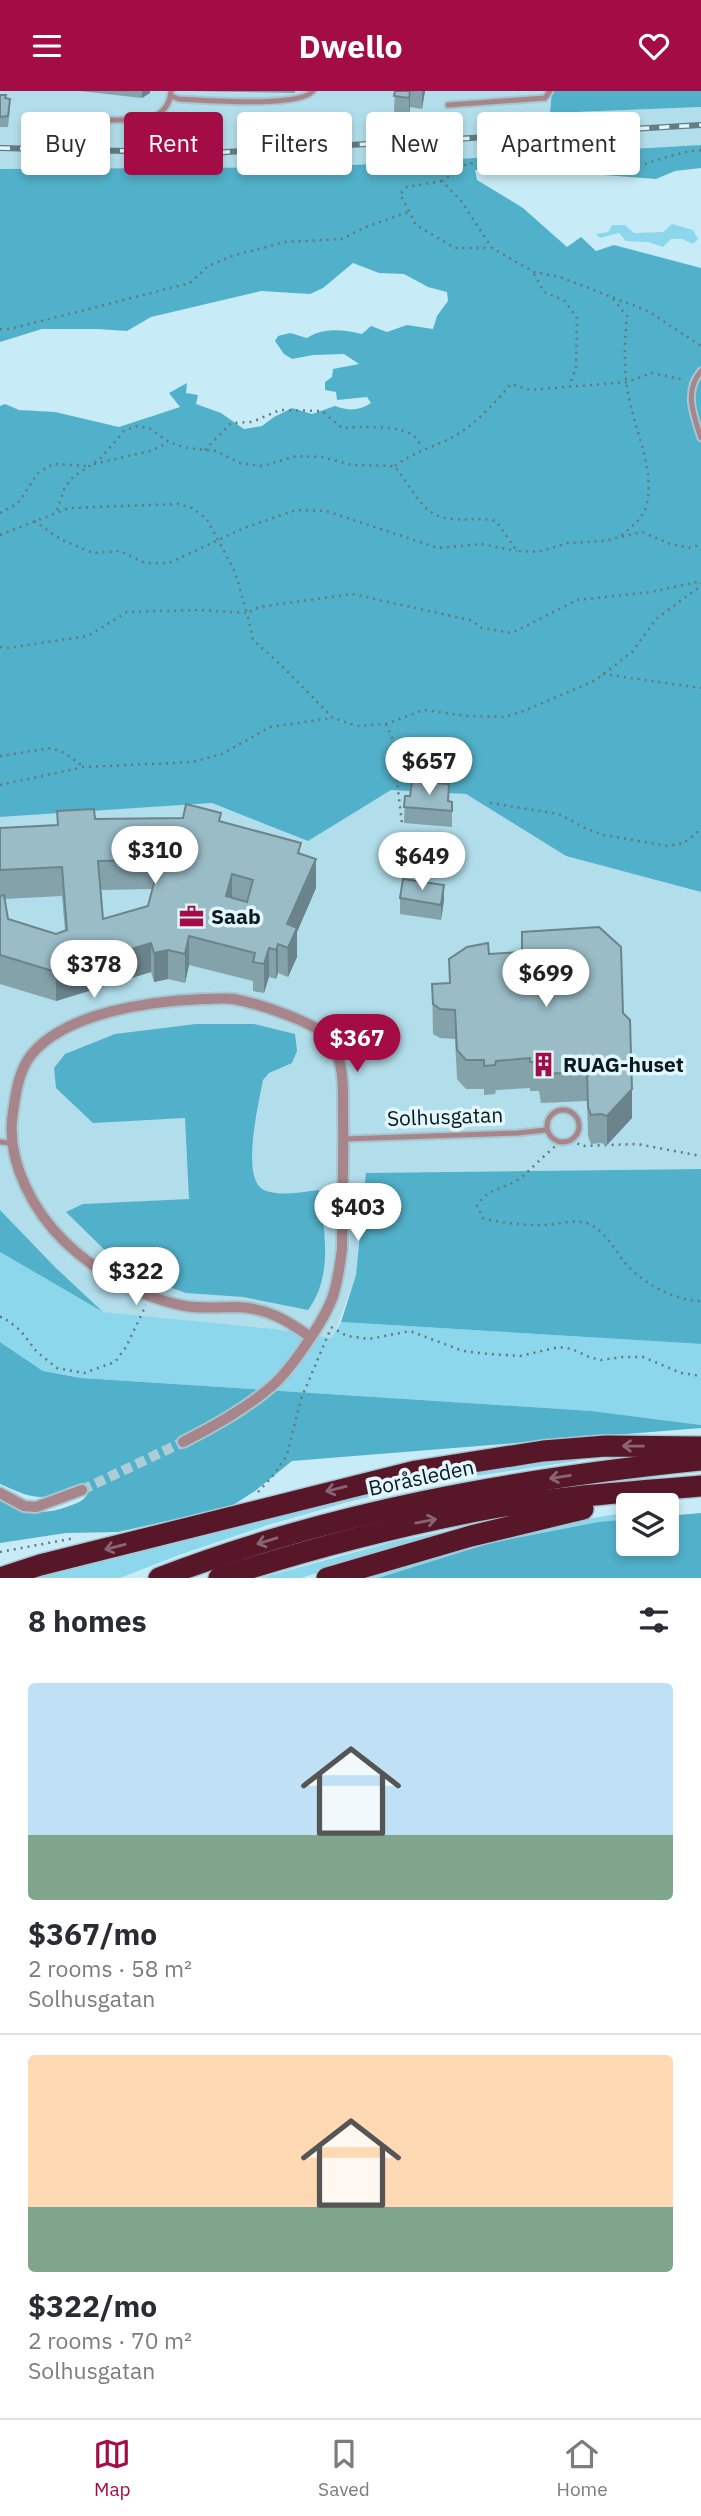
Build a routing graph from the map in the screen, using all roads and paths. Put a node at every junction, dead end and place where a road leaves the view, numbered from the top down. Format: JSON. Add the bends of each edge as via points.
{"nodes":[{"id":1,"x":313,"y":91,"type":"edge"},
{"id":2,"x":550,"y":91,"type":"edge"},
{"id":3,"x":171,"y":93,"type":"edge"},
{"id":4,"x":449,"y":105,"type":"dead end"},
{"id":5,"x":110,"y":120,"type":"edge"},
{"id":6,"x":701,"y":151,"type":"edge"},
{"id":7,"x":442,"y":181,"type":"junction"},
{"id":8,"x":409,"y":212,"type":"junction"},
{"id":9,"x":492,"y":248,"type":"junction"},
{"id":10,"x":534,"y":272,"type":"junction"},
{"id":11,"x":611,"y":297,"type":"junction"},
{"id":12,"x":0,"y":329,"type":"edge"},
{"id":13,"x":701,"y":346,"type":"edge"},
{"id":14,"x":701,"y":371,"type":"edge"},
{"id":15,"x":627,"y":382,"type":"junction"},
{"id":16,"x":692,"y":382,"type":"junction"},
{"id":17,"x":569,"y":386,"type":"junction"},
{"id":18,"x":701,"y":438,"type":"edge"},
{"id":19,"x":170,"y":442,"type":"junction"},
{"id":20,"x":205,"y":450,"type":"junction"},
{"id":21,"x":423,"y":450,"type":"junction"},
{"id":22,"x":90,"y":465,"type":"junction"},
{"id":23,"x":394,"y":466,"type":"junction"},
{"id":24,"x":56,"y":511,"type":"junction"},
{"id":25,"x":0,"y":513,"type":"edge"},
{"id":26,"x":33,"y":521,"type":"junction"},
{"id":27,"x":0,"y":535,"type":"edge"},
{"id":28,"x":619,"y":537,"type":"junction"},
{"id":29,"x":218,"y":540,"type":"junction"},
{"id":30,"x":701,"y":544,"type":"edge"},
{"id":31,"x":517,"y":551,"type":"junction"},
{"id":32,"x":701,"y":582,"type":"edge"},
{"id":33,"x":247,"y":613,"type":"junction"},
{"id":34,"x":0,"y":647,"type":"edge"},
{"id":35,"x":603,"y":674,"type":"junction"},
{"id":36,"x":701,"y":688,"type":"edge"},
{"id":37,"x":333,"y":718,"type":"junction"},
{"id":38,"x":386,"y":724,"type":"junction"},
{"id":39,"x":0,"y":756,"type":"edge"},
{"id":40,"x":84,"y":767,"type":"junction"},
{"id":41,"x":0,"y":785,"type":"edge"},
{"id":42,"x":490,"y":803,"type":"dead end"},
{"id":43,"x":402,"y":824,"type":"dead end"},
{"id":44,"x":701,"y":829,"type":"edge"},
{"id":45,"x":546,"y":1130,"type":"junction"},
{"id":46,"x":344,"y":1139,"type":"junction"},
{"id":47,"x":572,"y":1139,"type":"junction"},
{"id":48,"x":6,"y":1142,"type":"edge"},
{"id":49,"x":560,"y":1142,"type":"junction"},
{"id":50,"x":701,"y":1156,"type":"edge"},
{"id":51,"x":150,"y":1296,"type":"junction"},
{"id":52,"x":701,"y":1301,"type":"edge"},
{"id":53,"x":0,"y":1317,"type":"edge"},
{"id":54,"x":331,"y":1327,"type":"dead end"},
{"id":55,"x":309,"y":1336,"type":"junction"},
{"id":56,"x":701,"y":1376,"type":"edge"},
{"id":57,"x":183,"y":1442,"type":"tunnel mouth"},
{"id":58,"x":701,"y":1447,"type":"edge"},
{"id":59,"x":701,"y":1460,"type":"edge"},
{"id":60,"x":701,"y":1486,"type":"edge"},
{"id":61,"x":674,"y":1488,"type":"junction"},
{"id":62,"x":82,"y":1490,"type":"tunnel mouth"},
{"id":63,"x":0,"y":1493,"type":"edge"},
{"id":64,"x":20,"y":1574,"type":"edge"},
{"id":65,"x":0,"y":1578,"type":"edge"},
{"id":66,"x":159,"y":1578,"type":"edge"},
{"id":67,"x":219,"y":1578,"type":"edge"},
{"id":68,"x":327,"y":1578,"type":"edge"}],
"edges":[{"from":1,"to":3,"type":"lane","via":[[287,101],[179,99]]},
{"from":2,"to":4,"type":"lane","via":[[545,99]]},
{"from":3,"to":5,"type":"lane","via":[[169,104],[156,117]]},
{"from":6,"to":7,"type":"path","via":[[623,169],[468,163]]},
{"from":7,"to":8,"type":"path","via":[[407,187],[400,194]]},
{"from":7,"to":9,"type":"path"},
{"from":8,"to":9,"type":"path","via":[[416,225],[455,248]]},
{"from":8,"to":12,"type":"path","via":[[341,239],[285,242],[232,256],[208,266],[190,283]]},
{"from":9,"to":10,"type":"path"},
{"from":10,"to":11,"type":"path"},
{"from":10,"to":17,"type":"path","via":[[544,292],[565,301],[577,318],[576,368]]},
{"from":11,"to":13,"type":"path","via":[[648,311]]},
{"from":11,"to":15,"type":"path","via":[[627,316],[623,351]]},
{"from":14,"to":16,"type":"lane"},
{"from":15,"to":16,"type":"path","via":[[652,373]]},
{"from":15,"to":17,"type":"path"},
{"from":15,"to":28,"type":"path","via":[[647,465],[649,498],[642,517]]},
{"from":16,"to":18,"type":"lane","via":[[693,411]]},
{"from":17,"to":21,"type":"path","via":[[530,390],[511,384],[494,405],[451,438]]},
{"from":19,"to":20,"type":"path"},
{"from":19,"to":22,"type":"path"},
{"from":19,"to":22,"type":"path","via":[[137,426],[124,431]]},
{"from":20,"to":21,"type":"path","via":[[231,423],[252,422],[280,410],[322,411],[342,428],[402,431],[416,437]]},
{"from":20,"to":23,"type":"path","via":[[262,466],[296,456]]},
{"from":21,"to":23,"type":"path"},
{"from":22,"to":24,"type":"path","via":[[65,487]]},
{"from":22,"to":25,"type":"path","via":[[53,464],[38,473],[18,503]]},
{"from":23,"to":31,"type":"path","via":[[426,510],[442,518],[496,521]]},
{"from":24,"to":26,"type":"path"},
{"from":24,"to":29,"type":"path","via":[[177,504],[192,507],[207,519]]},
{"from":26,"to":27,"type":"path"},
{"from":26,"to":29,"type":"path","via":[[93,554],[120,551],[145,563],[169,563]]},
{"from":28,"to":30,"type":"path","via":[[642,532],[670,544],[691,548]]},
{"from":28,"to":31,"type":"path","via":[[538,552]]},
{"from":29,"to":31,"type":"path","via":[[296,510],[326,511],[438,548],[481,544]]},
{"from":29,"to":33,"type":"path","via":[[241,586]]},
{"from":32,"to":33,"type":"path","via":[[577,600],[512,633],[482,628],[470,619],[352,594],[259,607]]},
{"from":32,"to":35,"type":"path","via":[[656,619],[632,652]]},
{"from":33,"to":34,"type":"path","via":[[127,612],[88,636]]},
{"from":33,"to":37,"type":"path","via":[[253,640]]},
{"from":35,"to":36,"type":"path"},
{"from":35,"to":38,"type":"path","via":[[504,717],[424,710]]},
{"from":37,"to":38,"type":"path","via":[[357,726]]},
{"from":37,"to":40,"type":"path","via":[[270,727],[222,754],[193,762]]},
{"from":38,"to":43,"type":"path","via":[[392,738]]},
{"from":39,"to":40,"type":"path","via":[[51,748]]},
{"from":40,"to":41,"type":"path"},
{"from":42,"to":44,"type":"path","via":[[559,814],[604,835],[668,846],[684,843]]},
{"from":45,"to":46,"type":"lane","name":"Solhusgatan"},
{"from":45,"to":47,"type":"lane","via":[[548,1117],[565,1109],[579,1122]]},
{"from":45,"to":49,"type":"lane"},
{"from":46,"to":48,"type":"street","via":[[341,1071],[321,1030],[231,999],[168,1000],[130,1007],[92,1017],[46,1041],[23,1068]]},
{"from":46,"to":55,"type":"street","via":[[340,1272],[332,1299]]},
{"from":47,"to":49,"type":"lane"},
{"from":47,"to":50,"type":"path","via":[[581,1146],[637,1144]]},
{"from":48,"to":51,"type":"street","via":[[40,1213],[64,1241],[121,1284]]},
{"from":49,"to":52,"type":"path","via":[[521,1178],[481,1199],[477,1206],[483,1218],[505,1224],[590,1224],[637,1275],[666,1292]]},
{"from":51,"to":53,"type":"path","via":[[115,1362],[84,1373],[57,1368],[20,1330]]},
{"from":51,"to":55,"type":"street","via":[[186,1306],[260,1310],[281,1317]]},
{"from":54,"to":56,"type":"path","via":[[347,1336],[369,1339],[410,1331],[488,1354],[520,1356],[559,1347],[601,1360],[643,1357]]},
{"from":55,"to":57,"type":"street","via":[[274,1385]]},
{"from":58,"to":64,"type":"highway","one_way":true,"via":[[543,1451],[416,1471]]},
{"from":59,"to":66,"type":"highway","name":"Boråsleden","one_way":true,"via":[[578,1474],[419,1501],[269,1540]]},
{"from":60,"to":61,"type":"highway"},
{"from":67,"to":61,"type":"highway","one_way":true,"via":[[420,1523],[496,1508]]},
{"from":61,"to":68,"type":"highway","via":[[471,1536]]},
{"from":62,"to":63,"type":"street","via":[[36,1507]]},
{"from":64,"to":65,"type":"highway"}]}
